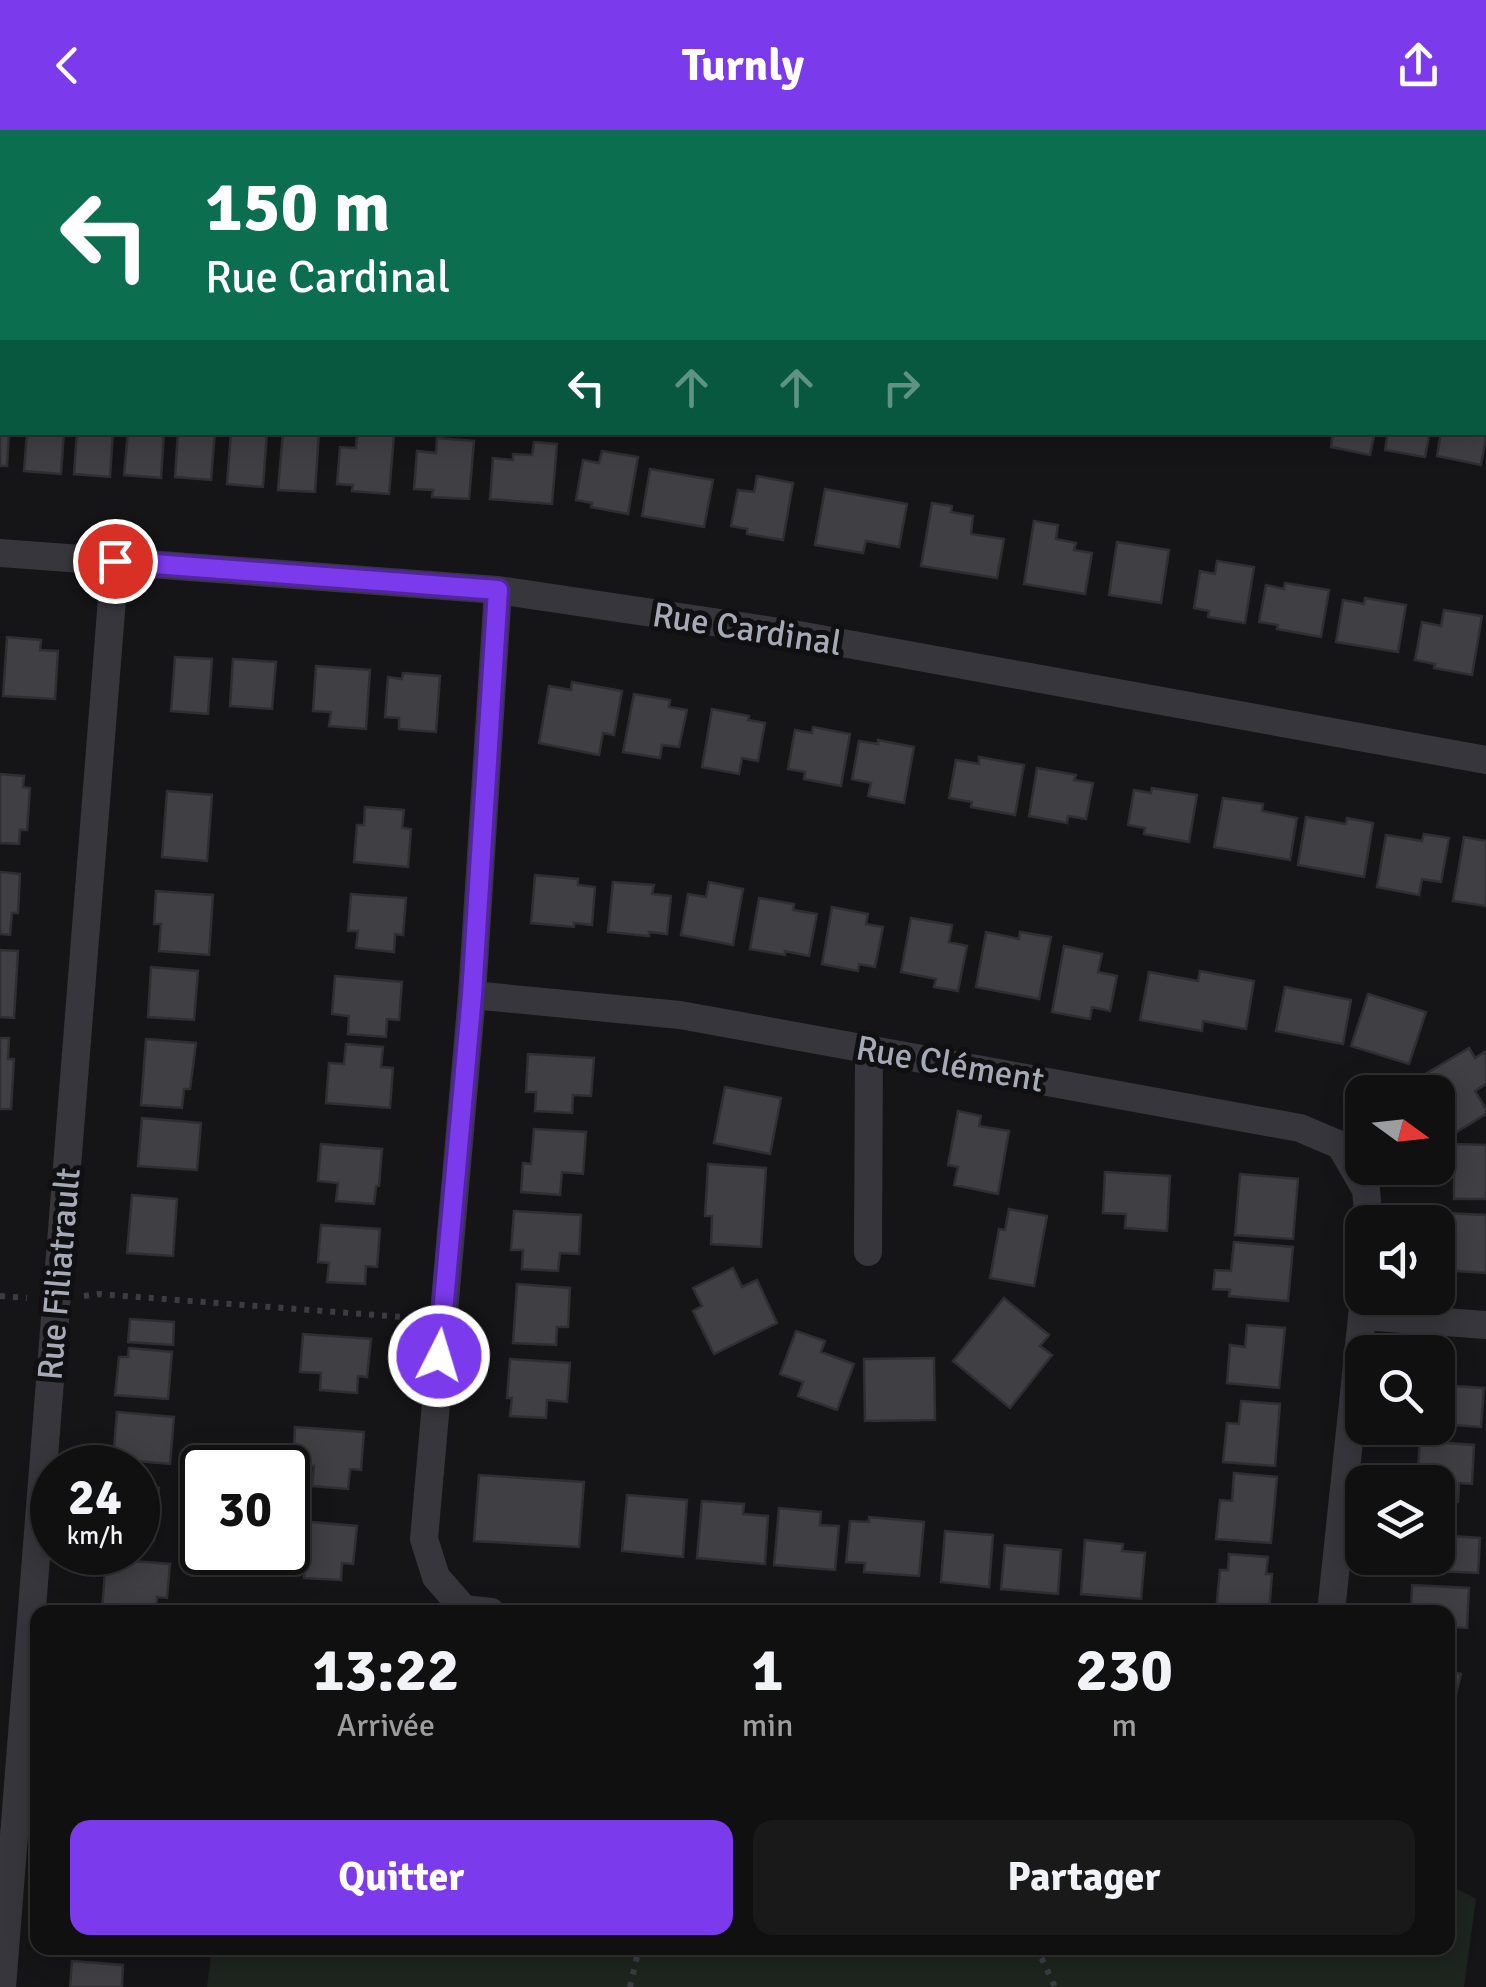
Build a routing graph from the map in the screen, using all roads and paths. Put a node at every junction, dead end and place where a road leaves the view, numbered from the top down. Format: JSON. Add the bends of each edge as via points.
{"nodes":[{"id":1,"x":0,"y":552,"type":"edge"},
{"id":2,"x":115,"y":561,"type":"junction"},
{"id":3,"x":498,"y":590,"type":"junction"},
{"id":4,"x":1486,"y":760,"type":"edge"},
{"id":5,"x":472,"y":995,"type":"junction"},
{"id":6,"x":869,"y":1049,"type":"junction"},
{"id":7,"x":1367,"y":1205,"type":"edge"},
{"id":8,"x":868,"y":1252,"type":"dead end"},
{"id":9,"x":0,"y":1296,"type":"edge"},
{"id":10,"x":57,"y":1300,"type":"junction"},
{"id":11,"x":1362,"y":1315,"type":"edge"},
{"id":12,"x":1421,"y":1315,"type":"edge"},
{"id":13,"x":442,"y":1320,"type":"junction"},
{"id":14,"x":1486,"y":1324,"type":"edge"},
{"id":15,"x":33,"y":1605,"type":"edge"},
{"id":16,"x":460,"y":1605,"type":"edge"},
{"id":17,"x":1332,"y":1605,"type":"edge"},
{"id":18,"x":30,"y":1637,"type":"edge"},
{"id":19,"x":638,"y":1955,"type":"edge"},
{"id":20,"x":1039,"y":1955,"type":"edge"},
{"id":21,"x":2,"y":1987,"type":"edge"},
{"id":22,"x":630,"y":1987,"type":"edge"},
{"id":23,"x":1054,"y":1987,"type":"edge"}],
"edges":[{"from":1,"to":2,"type":"street","name":"Rue Cardinal"},
{"from":2,"to":3,"type":"street","name":"Rue Cardinal"},
{"from":2,"to":10,"type":"street","name":"Rue Filiatrault"},
{"from":3,"to":4,"type":"street","name":"Rue Cardinal","via":[[793,634]]},
{"from":3,"to":5,"type":"street"},
{"from":5,"to":6,"type":"street","name":"Rue Clément","via":[[680,1015]]},
{"from":5,"to":13,"type":"street"},
{"from":6,"to":7,"type":"street","name":"Rue Clément","via":[[1300,1128],[1340,1145],[1366,1190]]},
{"from":6,"to":8,"type":"street"},
{"from":9,"to":10,"type":"path"},
{"from":10,"to":13,"type":"path","via":[[98,1294]]},
{"from":10,"to":15,"type":"street","name":"Rue Filiatrault"},
{"from":11,"to":17,"type":"street"},
{"from":12,"to":14,"type":"street"},
{"from":13,"to":16,"type":"street","via":[[424,1539],[436,1577]]},
{"from":18,"to":21,"type":"street","name":"Rue Filiatrault"},
{"from":19,"to":22,"type":"path"},
{"from":20,"to":23,"type":"path"}]}
